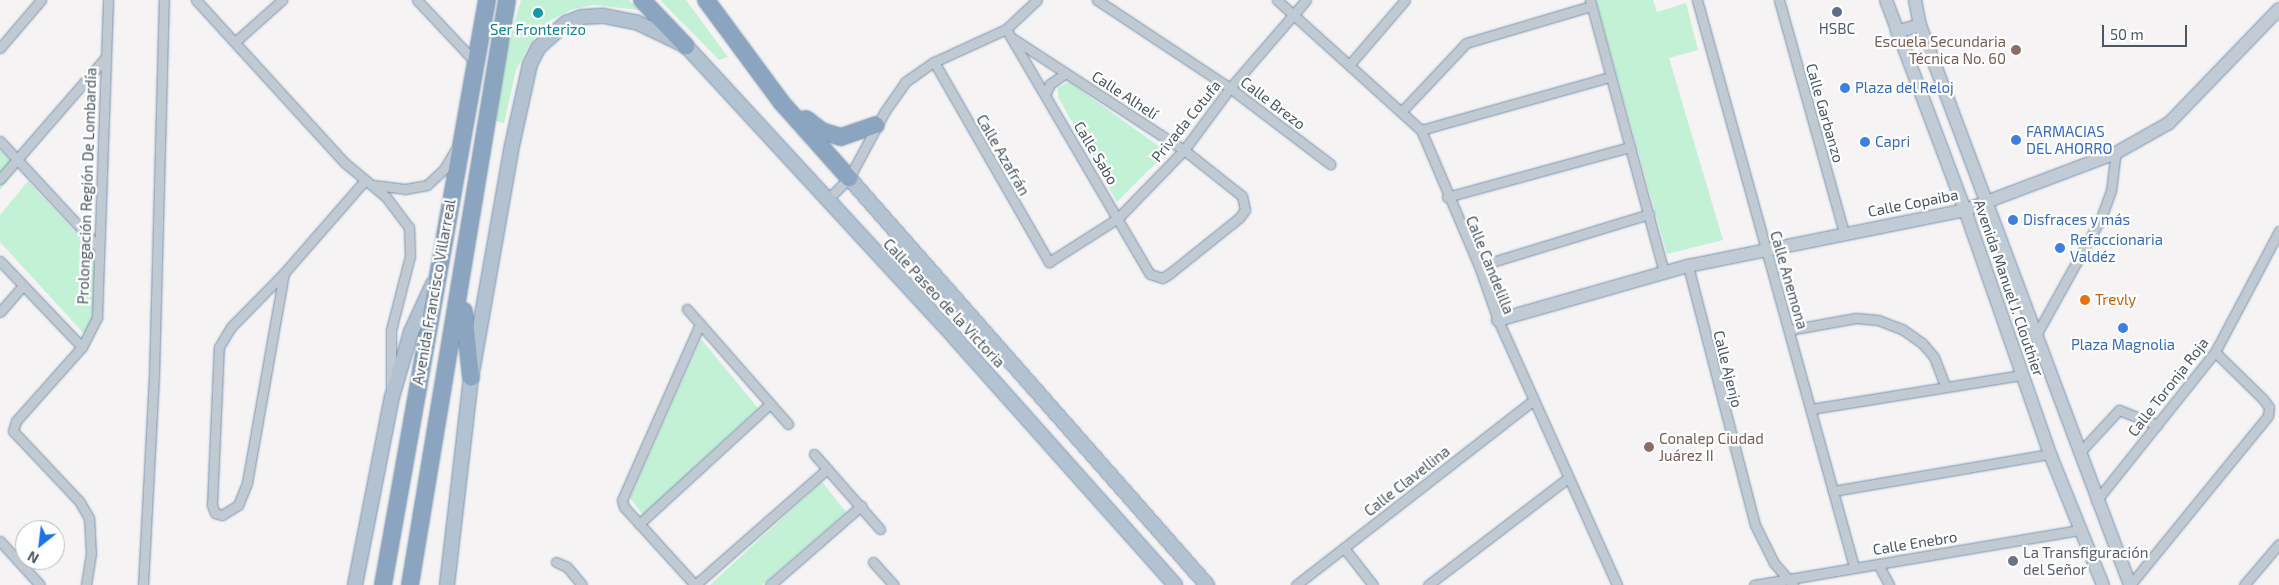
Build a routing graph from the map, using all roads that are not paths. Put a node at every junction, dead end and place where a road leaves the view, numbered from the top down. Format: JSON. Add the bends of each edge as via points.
{"nodes":[{"id":1,"x":41,"y":0,"type":"edge"},
{"id":2,"x":108,"y":0,"type":"edge"},
{"id":3,"x":164,"y":0,"type":"edge"},
{"id":4,"x":196,"y":0,"type":"edge"},
{"id":5,"x":282,"y":0,"type":"edge"},
{"id":6,"x":417,"y":0,"type":"edge"},
{"id":7,"x":487,"y":0,"type":"edge"},
{"id":8,"x":507,"y":0,"type":"edge"},
{"id":9,"x":642,"y":0,"type":"edge"},
{"id":10,"x":706,"y":0,"type":"edge"},
{"id":11,"x":1037,"y":0,"type":"edge"},
{"id":12,"x":1097,"y":0,"type":"edge"},
{"id":13,"x":1277,"y":0,"type":"edge"},
{"id":14,"x":1306,"y":0,"type":"edge"},
{"id":15,"x":1405,"y":0,"type":"edge"},
{"id":16,"x":1697,"y":0,"type":"edge"},
{"id":17,"x":1779,"y":0,"type":"edge"},
{"id":18,"x":1886,"y":0,"type":"edge"},
{"id":19,"x":1914,"y":0,"type":"edge"},
{"id":20,"x":1591,"y":3,"type":"edge"},
{"id":21,"x":2279,"y":9,"type":"edge"},
{"id":22,"x":1293,"y":14,"type":"junction"},
{"id":23,"x":1920,"y":24,"type":"junction"},
{"id":24,"x":1006,"y":29,"type":"junction"},
{"id":25,"x":1897,"y":32,"type":"junction"},
{"id":26,"x":1014,"y":39,"type":"junction"},
{"id":27,"x":236,"y":41,"type":"junction"},
{"id":28,"x":686,"y":46,"type":"junction"},
{"id":29,"x":0,"y":48,"type":"edge"},
{"id":30,"x":105,"y":58,"type":"junction"},
{"id":31,"x":934,"y":62,"type":"junction"},
{"id":32,"x":477,"y":64,"type":"junction"},
{"id":33,"x":1350,"y":64,"type":"junction"},
{"id":34,"x":1066,"y":73,"type":"junction"},
{"id":35,"x":1609,"y":77,"type":"junction"},
{"id":36,"x":1230,"y":88,"type":"junction"},
{"id":37,"x":1045,"y":95,"type":"junction"},
{"id":38,"x":782,"y":102,"type":"junction"},
{"id":39,"x":1402,"y":111,"type":"junction"},
{"id":40,"x":876,"y":126,"type":"junction"},
{"id":41,"x":1421,"y":130,"type":"junction"},
{"id":42,"x":0,"y":141,"type":"edge"},
{"id":43,"x":461,"y":141,"type":"junction"},
{"id":44,"x":1630,"y":147,"type":"junction"},
{"id":45,"x":1184,"y":150,"type":"junction"},
{"id":46,"x":2116,"y":153,"type":"junction"},
{"id":47,"x":17,"y":159,"type":"junction"},
{"id":48,"x":1330,"y":164,"type":"dead end"},
{"id":49,"x":849,"y":178,"type":"junction"},
{"id":50,"x":0,"y":179,"type":"edge"},
{"id":51,"x":369,"y":182,"type":"junction"},
{"id":52,"x":1447,"y":197,"type":"junction"},
{"id":53,"x":826,"y":201,"type":"junction"},
{"id":54,"x":1986,"y":202,"type":"junction"},
{"id":55,"x":1965,"y":210,"type":"junction"},
{"id":56,"x":1649,"y":214,"type":"junction"},
{"id":57,"x":1118,"y":218,"type":"junction"},
{"id":58,"x":2279,"y":231,"type":"edge"},
{"id":59,"x":1844,"y":233,"type":"junction"},
{"id":60,"x":98,"y":247,"type":"junction"},
{"id":61,"x":1766,"y":248,"type":"junction"},
{"id":62,"x":0,"y":261,"type":"edge"},
{"id":63,"x":1049,"y":262,"type":"joint"},
{"id":64,"x":1479,"y":266,"type":"junction"},
{"id":65,"x":1688,"y":266,"type":"junction"},
{"id":66,"x":284,"y":273,"type":"junction"},
{"id":67,"x":1664,"y":273,"type":"junction"},
{"id":68,"x":1169,"y":274,"type":"joint"},
{"id":69,"x":436,"y":278,"type":"junction"},
{"id":70,"x":23,"y":286,"type":"junction"},
{"id":71,"x":461,"y":291,"type":"junction"},
{"id":72,"x":687,"y":309,"type":"dead end"},
{"id":73,"x":0,"y":312,"type":"edge"},
{"id":74,"x":1498,"y":320,"type":"junction"},
{"id":75,"x":700,"y":324,"type":"junction"},
{"id":76,"x":1789,"y":330,"type":"junction"},
{"id":77,"x":2036,"y":334,"type":"junction"},
{"id":78,"x":82,"y":347,"type":"junction"},
{"id":79,"x":2215,"y":352,"type":"junction"},
{"id":80,"x":2021,"y":374,"type":"junction"},
{"id":81,"x":471,"y":378,"type":"junction"},
{"id":82,"x":1945,"y":386,"type":"junction"},
{"id":83,"x":392,"y":397,"type":"junction"},
{"id":84,"x":1534,"y":400,"type":"junction"},
{"id":85,"x":770,"y":404,"type":"junction"},
{"id":86,"x":1811,"y":409,"type":"junction"},
{"id":87,"x":788,"y":424,"type":"dead end"},
{"id":88,"x":2157,"y":425,"type":"junction"},
{"id":89,"x":2079,"y":453,"type":"junction"},
{"id":90,"x":814,"y":454,"type":"dead end"},
{"id":91,"x":2050,"y":454,"type":"junction"},
{"id":92,"x":827,"y":469,"type":"junction"},
{"id":93,"x":1568,"y":478,"type":"junction"},
{"id":94,"x":1833,"y":491,"type":"junction"},
{"id":95,"x":2096,"y":501,"type":"junction"},
{"id":96,"x":861,"y":506,"type":"junction"},
{"id":97,"x":640,"y":524,"type":"junction"},
{"id":98,"x":880,"y":529,"type":"dead end"},
{"id":99,"x":2080,"y":530,"type":"junction"},
{"id":100,"x":0,"y":541,"type":"edge"},
{"id":101,"x":2279,"y":544,"type":"edge"},
{"id":102,"x":1344,"y":548,"type":"junction"},
{"id":103,"x":556,"y":562,"type":"dead end"},
{"id":104,"x":873,"y":562,"type":"dead end"},
{"id":105,"x":1878,"y":564,"type":"junction"},
{"id":106,"x":1854,"y":567,"type":"junction"},
{"id":107,"x":1790,"y":582,"type":"edge"},
{"id":108,"x":40,"y":585,"type":"edge"},
{"id":109,"x":86,"y":585,"type":"edge"},
{"id":110,"x":143,"y":585,"type":"edge"},
{"id":111,"x":356,"y":585,"type":"edge"},
{"id":112,"x":383,"y":585,"type":"edge"},
{"id":113,"x":410,"y":585,"type":"edge"},
{"id":114,"x":447,"y":585,"type":"edge"},
{"id":115,"x":582,"y":585,"type":"edge"},
{"id":116,"x":695,"y":585,"type":"edge"},
{"id":117,"x":770,"y":585,"type":"edge"},
{"id":118,"x":894,"y":585,"type":"edge"},
{"id":119,"x":1175,"y":585,"type":"edge"},
{"id":120,"x":1207,"y":585,"type":"edge"},
{"id":121,"x":1296,"y":585,"type":"edge"},
{"id":122,"x":1373,"y":585,"type":"edge"},
{"id":123,"x":1428,"y":585,"type":"edge"},
{"id":124,"x":1618,"y":585,"type":"edge"},
{"id":125,"x":1754,"y":585,"type":"edge"},
{"id":126,"x":1889,"y":585,"type":"edge"},
{"id":127,"x":2103,"y":585,"type":"edge"},
{"id":128,"x":2130,"y":585,"type":"edge"},
{"id":129,"x":2244,"y":585,"type":"edge"}],
"edges":[{"from":1,"to":29,"type":"street"},
{"from":2,"to":30,"type":"street","name":"Prolongación Región De Lombardía"},
{"from":3,"to":110,"type":"street","via":[[154,376]]},
{"from":4,"to":27,"type":"street"},
{"from":5,"to":27,"type":"street"},
{"from":6,"to":32,"type":"street"},
{"from":7,"to":32,"type":"highway","name":"Avenida Francisco Villarreal"},
{"from":8,"to":71,"type":"highway","name":"Avenida Francisco Villarreal","via":[[490,86]]},
{"from":9,"to":28,"type":"highway"},
{"from":10,"to":38,"type":"highway"},
{"from":11,"to":24,"type":"street"},
{"from":12,"to":36,"type":"street","name":"Calle Brezo"},
{"from":13,"to":22,"type":"street","name":"Calle Candelilla"},
{"from":14,"to":22,"type":"street","name":"Privada Cotufa"},
{"from":15,"to":33,"type":"street"},
{"from":16,"to":61,"type":"street","name":"Calle Anemona"},
{"from":17,"to":59,"type":"street","name":"Calle Garbanzo"},
{"from":18,"to":25,"type":"main road","name":"Avenida Manuel J. Clouthier"},
{"from":19,"to":23,"type":"main road","name":"Avenida Manuel J. Clouthier"},
{"from":20,"to":35,"type":"street"},
{"from":20,"to":39,"type":"street","via":[[1466,43]]},
{"from":21,"to":46,"type":"main road","name":"Calle Copaiba","via":[[2169,123]]},
{"from":22,"to":33,"type":"street","name":"Calle Candelilla"},
{"from":22,"to":36,"type":"street","name":"Privada Cotufa"},
{"from":23,"to":25,"type":"main road"},
{"from":23,"to":54,"type":"main road","name":"Avenida Manuel J. Clouthier"},
{"from":24,"to":26,"type":"street","name":"Calle Sabo"},
{"from":24,"to":31,"type":"street"},
{"from":25,"to":55,"type":"main road","name":"Avenida Manuel J. Clouthier"},
{"from":26,"to":34,"type":"street","name":"Calle Alhelí"},
{"from":26,"to":37,"type":"street","name":"Calle Sabo"},
{"from":27,"to":51,"type":"street","via":[[345,163]]},
{"from":28,"to":53,"type":"main road","name":"Calle Paseo de la Victoria"},
{"from":28,"to":81,"type":"main road","via":[[636,22],[604,16],[582,17],[566,23],[538,48],[526,79],[510,150]]},
{"from":30,"to":47,"type":"street"},
{"from":30,"to":60,"type":"street","name":"Prolongación Región De Lombardía"},
{"from":31,"to":40,"type":"street","via":[[905,82]]},
{"from":31,"to":63,"type":"street","name":"Calle Azafrán"},
{"from":32,"to":43,"type":"highway","name":"Avenida Francisco Villarreal"},
{"from":33,"to":39,"type":"street","name":"Calle Candelilla"},
{"from":34,"to":37,"type":"street","via":[[1050,84]]},
{"from":34,"to":45,"type":"street","name":"Calle Alhelí"},
{"from":35,"to":41,"type":"street"},
{"from":35,"to":44,"type":"street"},
{"from":36,"to":45,"type":"street","name":"Privada Cotufa"},
{"from":36,"to":48,"type":"street","name":"Calle Brezo"},
{"from":37,"to":57,"type":"street","name":"Calle Sabo"},
{"from":38,"to":40,"type":"highway","via":[[832,136],[853,135]]},
{"from":38,"to":49,"type":"highway"},
{"from":39,"to":41,"type":"street","name":"Calle Candelilla"},
{"from":40,"to":49,"type":"street"},
{"from":41,"to":52,"type":"street","name":"Calle Candelilla"},
{"from":42,"to":47,"type":"street"},
{"from":43,"to":51,"type":"street","via":[[444,169],[427,186],[405,189]]},
{"from":43,"to":69,"type":"highway","name":"Avenida Francisco Villarreal"},
{"from":44,"to":52,"type":"street"},
{"from":44,"to":56,"type":"street"},
{"from":45,"to":57,"type":"street","name":"Privada Cotufa"},
{"from":45,"to":68,"type":"street","name":"Calle Alhelí","via":[[1242,196],[1245,210]]},
{"from":46,"to":54,"type":"main road","name":"Calle Copaiba"},
{"from":46,"to":77,"type":"street","via":[[2111,191],[2100,218]]},
{"from":47,"to":50,"type":"street"},
{"from":47,"to":60,"type":"street"},
{"from":49,"to":53,"type":"street"},
{"from":49,"to":120,"type":"main road","name":"Calle Paseo de la Victoria"},
{"from":51,"to":66,"type":"street"},
{"from":51,"to":83,"type":"street","via":[[402,216],[409,227],[412,242],[392,330]]},
{"from":52,"to":64,"type":"street","name":"Calle Candelilla"},
{"from":53,"to":119,"type":"main road","name":"Calle Paseo de la Victoria","via":[[956,339]]},
{"from":54,"to":55,"type":"main road","name":"Calle Copaiba"},
{"from":54,"to":77,"type":"main road","name":"Avenida Manuel J. Clouthier"},
{"from":55,"to":59,"type":"main road","name":"Calle Copaiba"},
{"from":55,"to":80,"type":"main road","name":"Avenida Manuel J. Clouthier"},
{"from":56,"to":64,"type":"street"},
{"from":56,"to":67,"type":"street"},
{"from":57,"to":63,"type":"street","name":"Privada Cotufa"},
{"from":57,"to":68,"type":"street","name":"Calle Sabo","via":[[1150,274],[1162,278]]},
{"from":58,"to":79,"type":"street","name":"Calle Toronja Roja"},
{"from":59,"to":61,"type":"main road","name":"Calle Copaiba"},
{"from":60,"to":78,"type":"street","name":"Prolongación Región De Lombardía","via":[[97,317]]},
{"from":61,"to":65,"type":"main road","name":"Calle Copaiba"},
{"from":61,"to":76,"type":"street","name":"Calle Anemona"},
{"from":62,"to":70,"type":"street"},
{"from":64,"to":74,"type":"street","name":"Calle Candelilla"},
{"from":65,"to":67,"type":"main road","name":"Calle Copaiba"},
{"from":65,"to":107,"type":"street","name":"Calle Ajenjo","via":[[1755,525],[1774,564]]},
{"from":66,"to":66,"type":"street","via":[[231,327],[220,347],[212,505],[215,513],[222,515],[238,505],[247,482]]},
{"from":67,"to":74,"type":"main road","name":"Calle Copaiba"},
{"from":69,"to":83,"type":"main road","via":[[411,332]]},
{"from":69,"to":112,"type":"highway","name":"Avenida Francisco Villarreal"},
{"from":70,"to":73,"type":"street"},
{"from":70,"to":78,"type":"street"},
{"from":71,"to":81,"type":"highway"},
{"from":71,"to":113,"type":"highway","name":"Avenida Francisco Villarreal"},
{"from":72,"to":75,"type":"street"},
{"from":74,"to":84,"type":"street","name":"Calle Candelilla"},
{"from":75,"to":85,"type":"street"},
{"from":75,"to":97,"type":"street","via":[[623,494],[624,507]]},
{"from":76,"to":82,"type":"street","via":[[1856,318],[1878,320],[1902,329],[1922,343],[1934,357]]},
{"from":76,"to":86,"type":"street","name":"Calle Anemona"},
{"from":77,"to":89,"type":"main road","name":"Avenida Manuel J. Clouthier"},
{"from":78,"to":109,"type":"street","name":"Prolongación Región De Lombardía","via":[[16,422],[13,431],[79,501],[89,518],[91,554]]},
{"from":79,"to":88,"type":"street","name":"Calle Toronja Roja"},
{"from":79,"to":128,"type":"street","via":[[2269,407],[2263,426]]},
{"from":80,"to":82,"type":"street"},
{"from":80,"to":91,"type":"main road","name":"Avenida Manuel J. Clouthier"},
{"from":81,"to":114,"type":"main road"},
{"from":82,"to":86,"type":"street"},
{"from":83,"to":111,"type":"main road"},
{"from":84,"to":93,"type":"street","name":"Calle Candelilla"},
{"from":84,"to":102,"type":"street","name":"Calle Clavellina"},
{"from":85,"to":87,"type":"street"},
{"from":85,"to":97,"type":"street"},
{"from":86,"to":94,"type":"street","name":"Calle Anemona"},
{"from":88,"to":89,"type":"street","via":[[2119,410]]},
{"from":88,"to":95,"type":"street","name":"Calle Toronja Roja"},
{"from":89,"to":95,"type":"main road","name":"Avenida Manuel J. Clouthier"},
{"from":90,"to":92,"type":"street"},
{"from":91,"to":94,"type":"street"},
{"from":91,"to":99,"type":"main road","name":"Avenida Manuel J. Clouthier"},
{"from":92,"to":96,"type":"street"},
{"from":92,"to":116,"type":"street"},
{"from":93,"to":123,"type":"street"},
{"from":93,"to":124,"type":"street","name":"Calle Candelilla"},
{"from":94,"to":106,"type":"street","name":"Calle Anemona"},
{"from":95,"to":128,"type":"main road","name":"Avenida Manuel J. Clouthier"},
{"from":96,"to":98,"type":"street"},
{"from":96,"to":117,"type":"street"},
{"from":97,"to":116,"type":"street"},
{"from":99,"to":105,"type":"street","name":"Calle Enebro"},
{"from":99,"to":127,"type":"main road","name":"Avenida Manuel J. Clouthier"},
{"from":100,"to":108,"type":"street"},
{"from":101,"to":129,"type":"street"},
{"from":102,"to":121,"type":"street","name":"Calle Clavellina"},
{"from":102,"to":122,"type":"street"},
{"from":103,"to":115,"type":"street","via":[[567,567]]},
{"from":104,"to":118,"type":"street"},
{"from":105,"to":106,"type":"street","name":"Calle Enebro"},
{"from":105,"to":126,"type":"street"},
{"from":106,"to":107,"type":"street","name":"Calle Enebro"},
{"from":107,"to":125,"type":"street","name":"Calle Enebro"}]}
